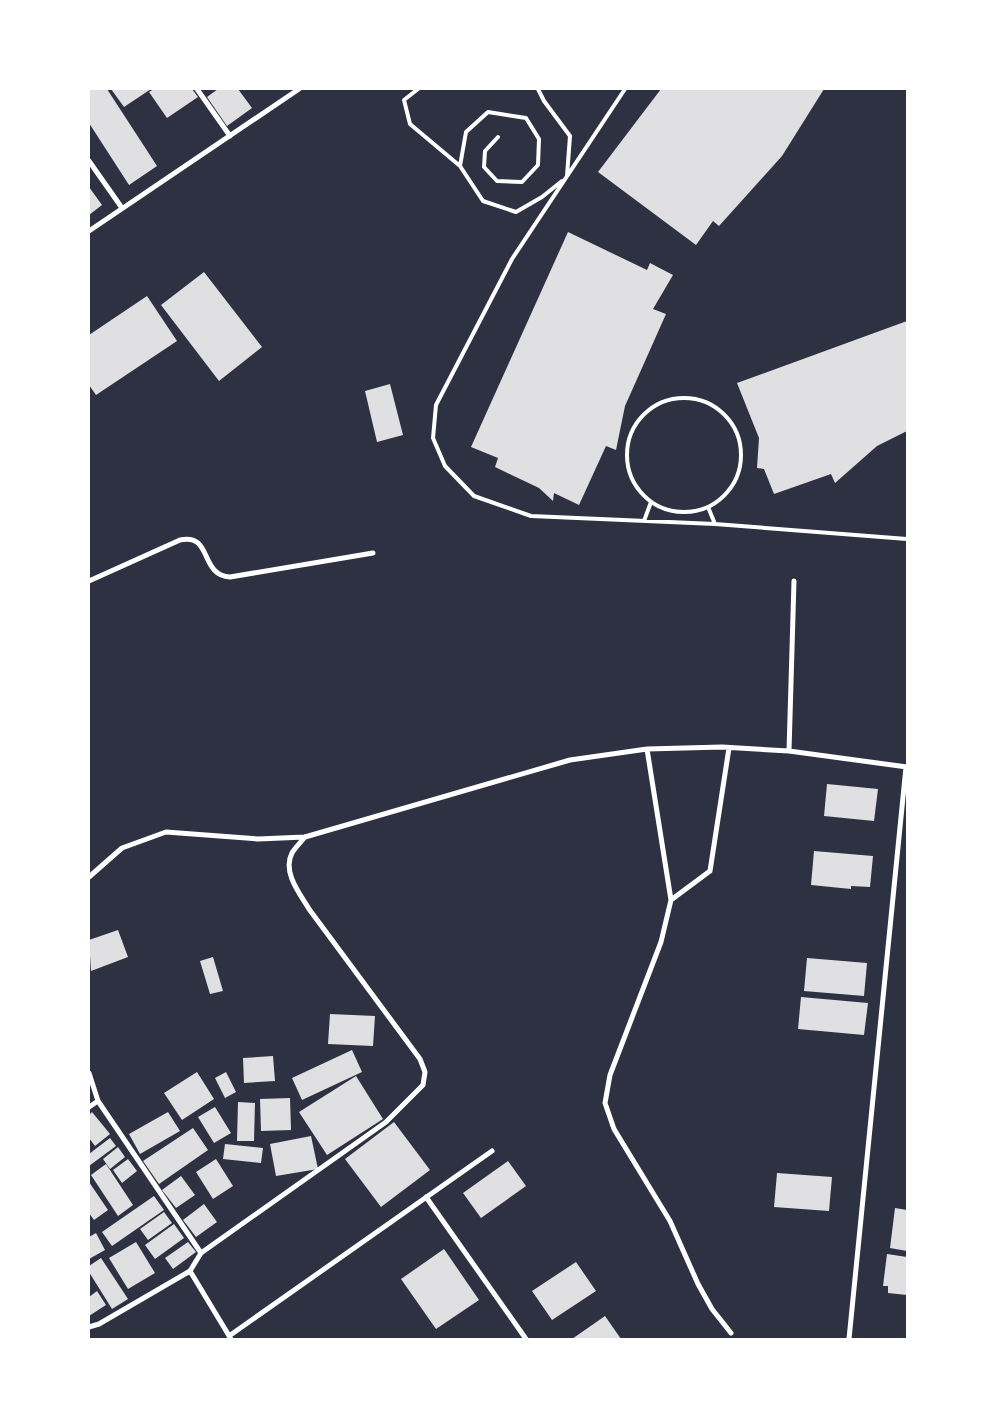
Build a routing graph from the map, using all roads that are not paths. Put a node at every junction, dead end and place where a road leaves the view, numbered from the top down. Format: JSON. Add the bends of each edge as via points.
{"nodes":[{"id":1,"x":197,"y":89,"type":"edge"},
{"id":2,"x":300,"y":89,"type":"edge"},
{"id":3,"x":418,"y":89,"type":"edge"},
{"id":4,"x":538,"y":89,"type":"edge"},
{"id":5,"x":625,"y":89,"type":"edge"},
{"id":6,"x":230,"y":136,"type":"junction"},
{"id":7,"x":498,"y":137,"type":"dead end"},
{"id":8,"x":89,"y":161,"type":"edge"},
{"id":9,"x":460,"y":166,"type":"junction"},
{"id":10,"x":567,"y":177,"type":"junction"},
{"id":11,"x":122,"y":208,"type":"junction"},
{"id":12,"x":89,"y":231,"type":"edge"},
{"id":13,"x":651,"y":502,"type":"junction"},
{"id":14,"x":708,"y":507,"type":"junction"},
{"id":15,"x":644,"y":521,"type":"junction"},
{"id":16,"x":715,"y":524,"type":"junction"},
{"id":17,"x":907,"y":539,"type":"edge"},
{"id":18,"x":373,"y":553,"type":"dead end"},
{"id":19,"x":89,"y":580,"type":"edge"},
{"id":20,"x":794,"y":581,"type":"dead end"},
{"id":21,"x":728,"y":748,"type":"junction"},
{"id":22,"x":647,"y":749,"type":"junction"},
{"id":23,"x":789,"y":751,"type":"junction"},
{"id":24,"x":907,"y":767,"type":"edge"},
{"id":25,"x":305,"y":837,"type":"junction"},
{"id":26,"x":89,"y":877,"type":"edge"},
{"id":27,"x":671,"y":900,"type":"junction"},
{"id":28,"x":89,"y":1074,"type":"edge"},
{"id":29,"x":98,"y":1101,"type":"junction"},
{"id":30,"x":89,"y":1107,"type":"edge"},
{"id":31,"x":492,"y":1151,"type":"dead end"},
{"id":32,"x":426,"y":1197,"type":"junction"},
{"id":33,"x":200,"y":1253,"type":"junction"},
{"id":34,"x":190,"y":1271,"type":"junction"},
{"id":35,"x":89,"y":1327,"type":"edge"},
{"id":36,"x":731,"y":1333,"type":"dead end"},
{"id":37,"x":230,"y":1337,"type":"edge"},
{"id":38,"x":526,"y":1339,"type":"edge"},
{"id":39,"x":849,"y":1339,"type":"edge"}],
"edges":[{"from":1,"to":6,"type":"street"},
{"from":2,"to":6,"type":"street"},
{"from":3,"to":9,"type":"lane","via":[[404,100],[410,124]]},
{"from":4,"to":10,"type":"lane","via":[[570,136]]},
{"from":5,"to":10,"type":"lane"},
{"from":6,"to":11,"type":"street"},
{"from":7,"to":9,"type":"lane","via":[[485,151],[484,167],[496,181],[522,182],[538,165],[539,139],[526,118],[488,112],[466,132]]},
{"from":8,"to":11,"type":"street"},
{"from":9,"to":10,"type":"lane","via":[[483,201],[516,212]]},
{"from":10,"to":15,"type":"lane","via":[[512,259],[436,405],[433,438],[445,466],[474,496],[531,516]]},
{"from":11,"to":12,"type":"street"},
{"from":13,"to":14,"type":"lane","via":[[668,510],[685,512]]},
{"from":13,"to":14,"type":"lane","via":[[637,488],[629,471],[627,452],[631,433],[642,416],[657,404],[676,398],[695,398],[713,405],[728,417],[738,433],[742,453],[740,472],[730,489]]},
{"from":13,"to":15,"type":"lane"},
{"from":14,"to":16,"type":"lane"},
{"from":15,"to":16,"type":"lane"},
{"from":16,"to":17,"type":"lane"},
{"from":18,"to":19,"type":"street","via":[[230,577],[219,576],[198,542],[190,538]]},
{"from":20,"to":23,"type":"street"},
{"from":21,"to":22,"type":"street"},
{"from":21,"to":23,"type":"street"},
{"from":21,"to":27,"type":"street","via":[[710,871]]},
{"from":22,"to":25,"type":"street","via":[[570,760]]},
{"from":22,"to":27,"type":"street"},
{"from":23,"to":24,"type":"street"},
{"from":24,"to":39,"type":"street"},
{"from":25,"to":26,"type":"street","via":[[258,839],[166,832],[122,848]]},
{"from":25,"to":33,"type":"street","via":[[291,854],[289,870],[296,888],[420,1059],[425,1072],[423,1085],[386,1122]]},
{"from":27,"to":36,"type":"street","via":[[661,942],[610,1075],[605,1103],[614,1130],[670,1221],[698,1284]]},
{"from":28,"to":29,"type":"street"},
{"from":29,"to":30,"type":"street"},
{"from":29,"to":33,"type":"street"},
{"from":31,"to":32,"type":"street"},
{"from":32,"to":37,"type":"street"},
{"from":32,"to":38,"type":"street"},
{"from":33,"to":34,"type":"street"},
{"from":34,"to":35,"type":"street"},
{"from":34,"to":37,"type":"street"}]}
